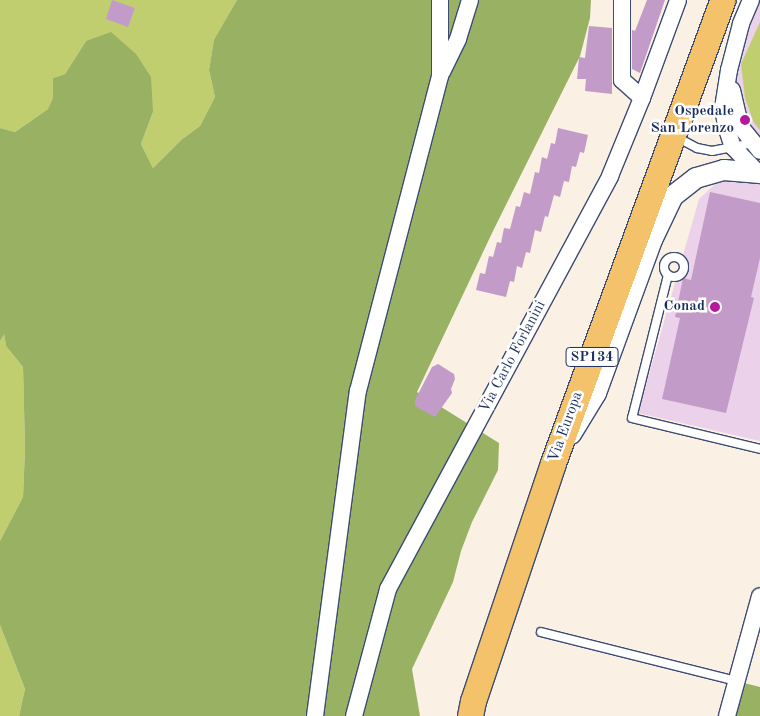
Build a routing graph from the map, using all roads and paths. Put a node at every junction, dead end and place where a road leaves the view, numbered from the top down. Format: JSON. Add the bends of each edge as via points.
{"nodes":[{"id":1,"x":440,"y":0,"type":"edge"},
{"id":2,"x":470,"y":0,"type":"edge"},
{"id":3,"x":622,"y":0,"type":"edge"},
{"id":4,"x":678,"y":0,"type":"edge"},
{"id":5,"x":722,"y":0,"type":"edge"},
{"id":6,"x":751,"y":0,"type":"edge"},
{"id":7,"x":729,"y":70,"type":"junction"},
{"id":8,"x":440,"y":76,"type":"junction"},
{"id":9,"x":642,"y":98,"type":"junction"},
{"id":10,"x":674,"y":131,"type":"junction"},
{"id":11,"x":733,"y":147,"type":"junction"},
{"id":12,"x":756,"y":147,"type":"edge"},
{"id":13,"x":758,"y":173,"type":"edge"},
{"id":14,"x":668,"y":275,"type":"dead end"},
{"id":15,"x":760,"y":449,"type":"edge"},
{"id":16,"x":553,"y":463,"type":"junction"},
{"id":17,"x":760,"y":596,"type":"edge"},
{"id":18,"x":541,"y":632,"type":"dead end"},
{"id":19,"x":736,"y":681,"type":"junction"},
{"id":20,"x":315,"y":716,"type":"edge"},
{"id":21,"x":354,"y":716,"type":"edge"},
{"id":22,"x":470,"y":716,"type":"edge"},
{"id":23,"x":727,"y":716,"type":"edge"}],
"edges":[{"from":1,"to":8,"type":"street"},
{"from":2,"to":8,"type":"street","via":[[458,39]]},
{"from":3,"to":9,"type":"street","via":[[622,80]]},
{"from":4,"to":9,"type":"street","name":"Via Carlo Forlanini"},
{"from":5,"to":10,"type":"main road","name":"Via Europa","number":"SP134"},
{"from":6,"to":7,"type":"street"},
{"from":7,"to":11,"type":"street","via":[[723,107]]},
{"from":7,"to":12,"type":"street","via":[[740,126]]},
{"from":8,"to":20,"type":"street","via":[[358,392]]},
{"from":9,"to":21,"type":"street","name":"Via Carlo Forlanini","via":[[610,176],[388,589]]},
{"from":10,"to":11,"type":"lane","via":[[697,148],[712,151]]},
{"from":10,"to":16,"type":"main road","name":"Via Europa","number":"SP134"},
{"from":11,"to":12,"type":"lane"},
{"from":11,"to":13,"type":"street"},
{"from":13,"to":16,"type":"street","via":[[724,170],[696,178],[673,196],[652,240],[596,393]]},
{"from":14,"to":15,"type":"lane","via":[[632,418]]},
{"from":16,"to":22,"type":"main road","name":"Via Europa","number":"SP134"},
{"from":17,"to":19,"type":"street"},
{"from":18,"to":19,"type":"lane"},
{"from":19,"to":23,"type":"street"}]}
